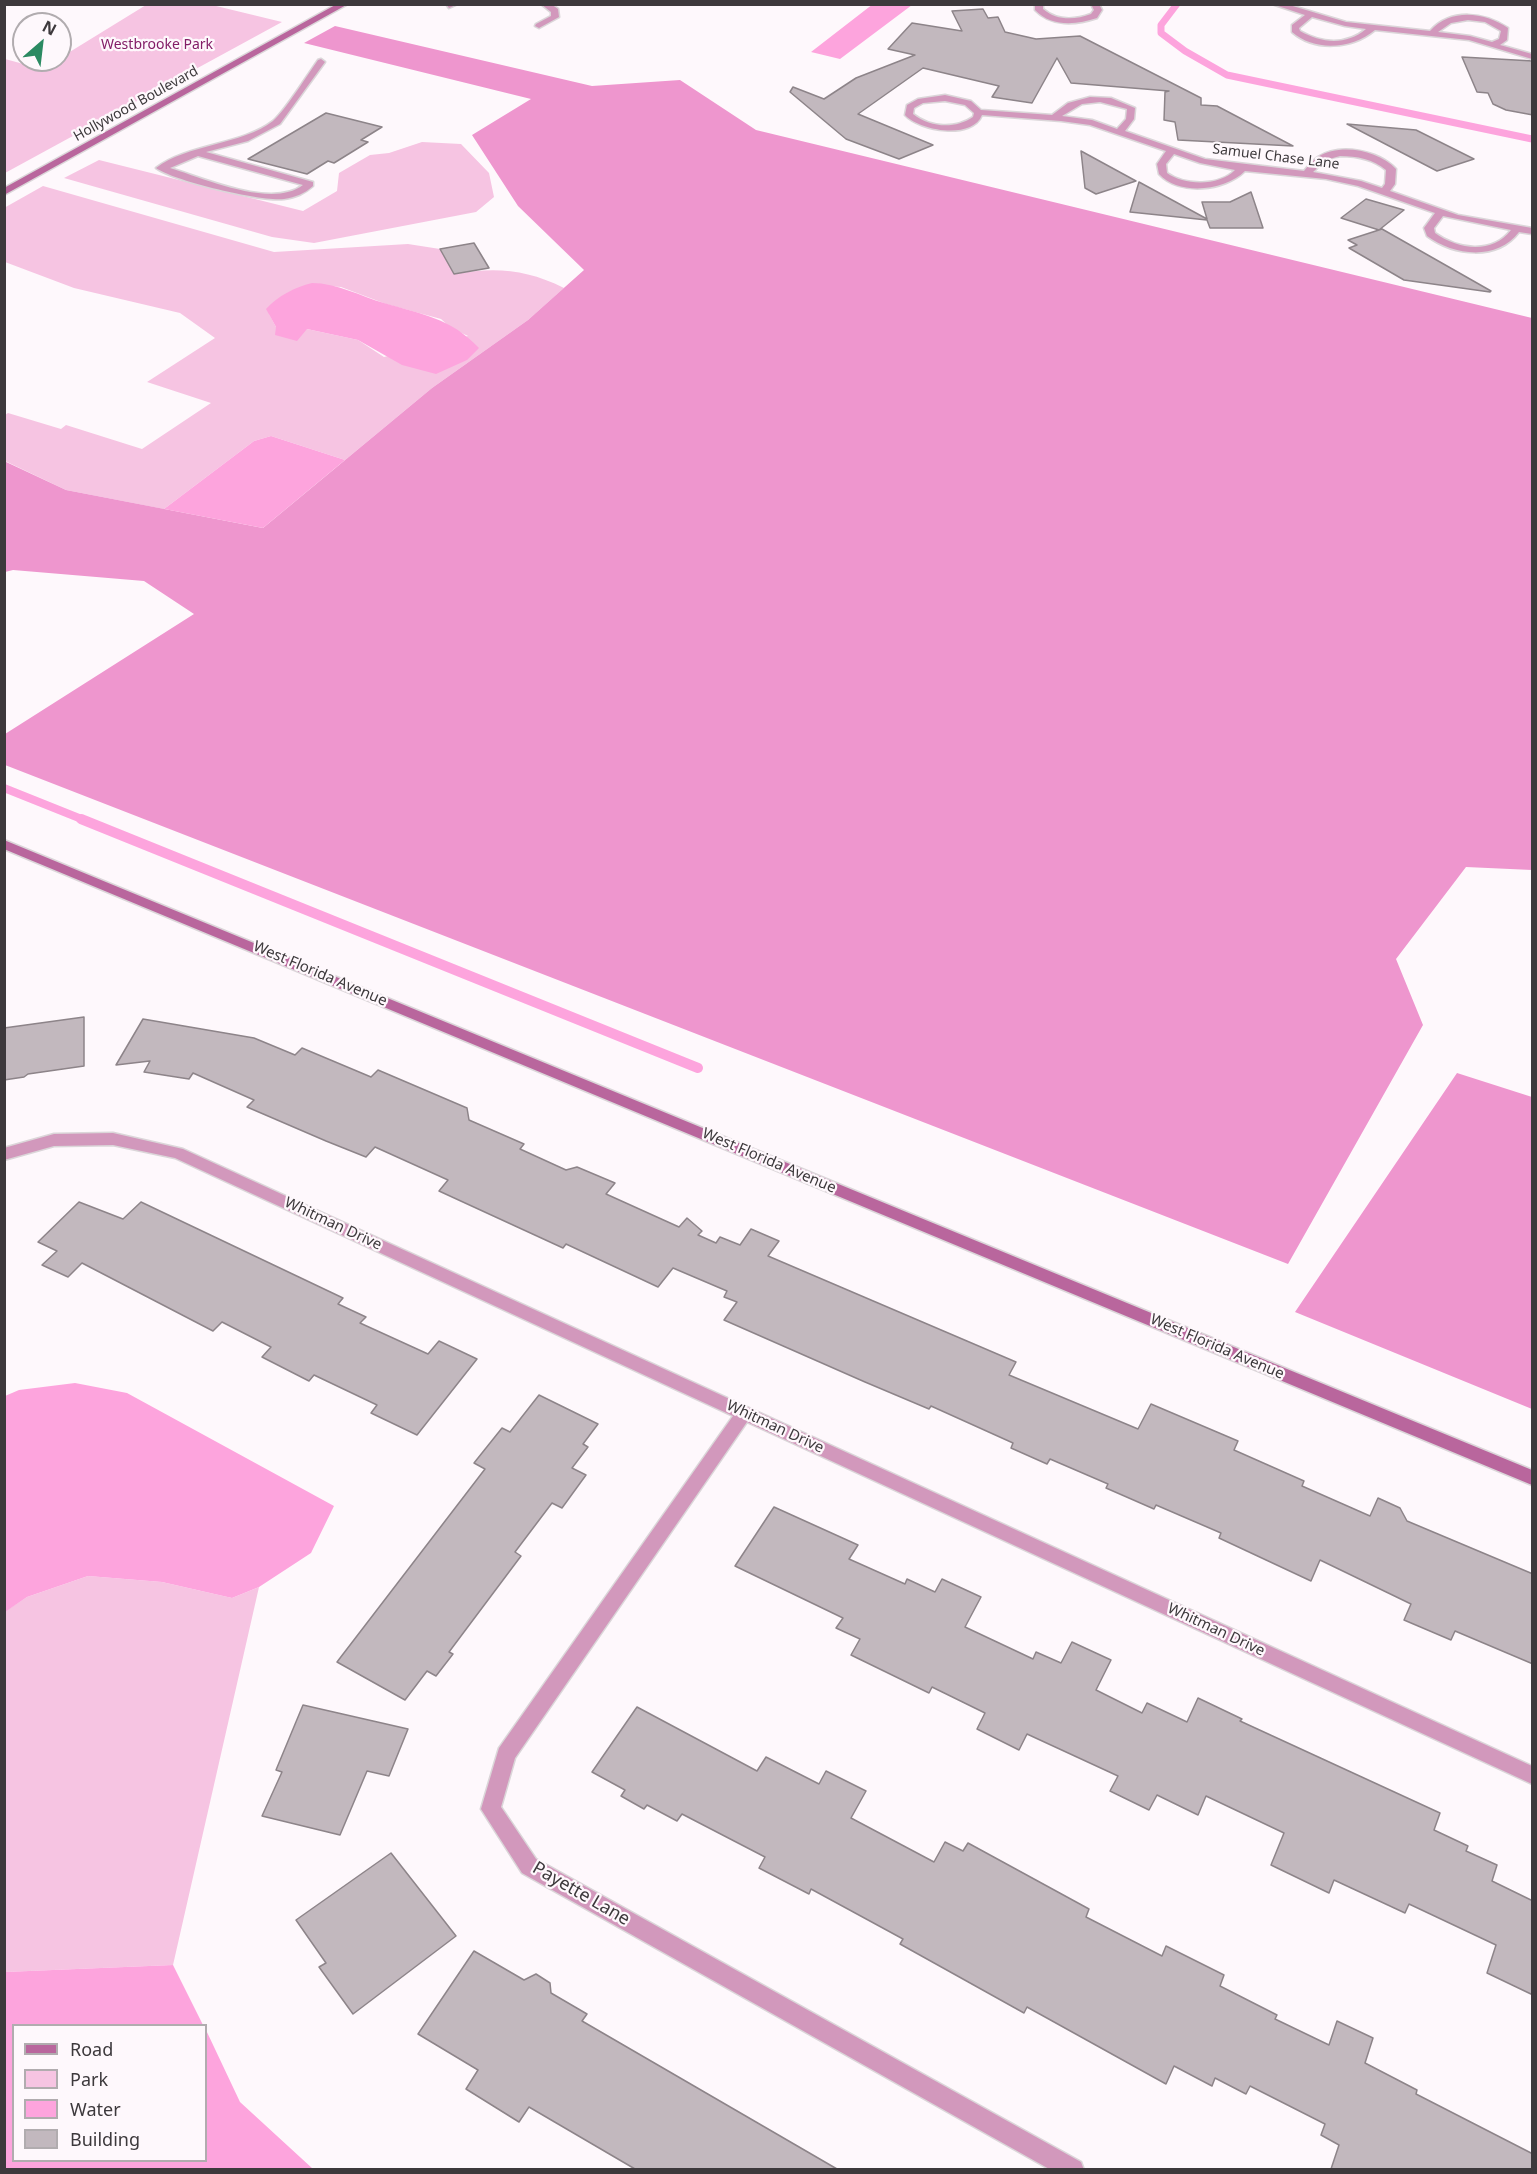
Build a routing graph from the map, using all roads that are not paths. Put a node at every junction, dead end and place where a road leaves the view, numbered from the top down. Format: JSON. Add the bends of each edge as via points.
{"nodes":[{"id":1,"x":344,"y":4,"type":"edge"},
{"id":2,"x":545,"y":4,"type":"edge"},
{"id":3,"x":1039,"y":4,"type":"edge"},
{"id":4,"x":1095,"y":4,"type":"edge"},
{"id":5,"x":1276,"y":4,"type":"edge"},
{"id":6,"x":1310,"y":15,"type":"junction"},
{"id":7,"x":539,"y":26,"type":"dead end"},
{"id":8,"x":1372,"y":27,"type":"junction"},
{"id":9,"x":1434,"y":33,"type":"junction"},
{"id":10,"x":1493,"y":45,"type":"junction"},
{"id":11,"x":1533,"y":57,"type":"edge"},
{"id":12,"x":321,"y":62,"type":"dead end"},
{"id":13,"x":979,"y":112,"type":"junction"},
{"id":14,"x":1054,"y":117,"type":"junction"},
{"id":15,"x":1119,"y":132,"type":"junction"},
{"id":16,"x":1172,"y":151,"type":"junction"},
{"id":17,"x":198,"y":153,"type":"junction"},
{"id":18,"x":1242,"y":168,"type":"junction"},
{"id":19,"x":1306,"y":174,"type":"junction"},
{"id":20,"x":4,"y":192,"type":"edge"},
{"id":21,"x":1384,"y":192,"type":"junction"},
{"id":22,"x":1441,"y":212,"type":"junction"},
{"id":23,"x":1517,"y":228,"type":"junction"},
{"id":24,"x":1533,"y":231,"type":"edge"},
{"id":25,"x":4,"y":844,"type":"edge"},
{"id":26,"x":4,"y":1154,"type":"edge"},
{"id":27,"x":744,"y":1413,"type":"junction"},
{"id":28,"x":1533,"y":1478,"type":"edge"},
{"id":29,"x":1533,"y":1775,"type":"edge"},
{"id":30,"x":1073,"y":2169,"type":"edge"}],
"edges":[{"from":1,"to":20,"type":"street","name":"Hollywood Boulevard"},
{"from":2,"to":7,"type":"street","via":[[555,11],[555,17]]},
{"from":3,"to":4,"type":"street","via":[[1038,10],[1044,15],[1070,21],[1094,16],[1098,10]]},
{"from":5,"to":6,"type":"street"},
{"from":6,"to":8,"type":"street"},
{"from":6,"to":8,"type":"street","via":[[1295,27],[1296,32],[1327,43],[1350,42]]},
{"from":8,"to":9,"type":"street"},
{"from":9,"to":10,"type":"street"},
{"from":9,"to":10,"type":"street","via":[[1449,19],[1484,20],[1502,27],[1506,33],[1503,40]]},
{"from":10,"to":11,"type":"street"},
{"from":12,"to":17,"type":"street","via":[[277,122],[245,139]]},
{"from":13,"to":13,"type":"street","via":[[963,101],[939,98],[916,102],[908,112],[924,124],[950,127],[972,122]]},
{"from":13,"to":14,"type":"street","name":"Samuel Chase Lane"},
{"from":14,"to":15,"type":"street","name":"Samuel Chase Lane"},
{"from":14,"to":15,"type":"street","via":[[1075,102],[1114,102],[1131,108],[1132,113]]},
{"from":15,"to":16,"type":"street","name":"Samuel Chase Lane"},
{"from":16,"to":18,"type":"street","name":"Samuel Chase Lane"},
{"from":16,"to":18,"type":"street","via":[[1161,164],[1161,170],[1183,184],[1224,183]]},
{"from":17,"to":17,"type":"street","via":[[243,165],[310,184],[305,191],[289,198],[262,197],[161,168]]},
{"from":18,"to":19,"type":"street","name":"Samuel Chase Lane"},
{"from":19,"to":21,"type":"street","name":"Samuel Chase Lane"},
{"from":19,"to":21,"type":"street","via":[[1322,159],[1359,155],[1384,162],[1391,169],[1392,178]]},
{"from":21,"to":22,"type":"street","name":"Samuel Chase Lane"},
{"from":22,"to":23,"type":"street","name":"Samuel Chase Lane"},
{"from":22,"to":23,"type":"street","via":[[1429,228],[1430,234],[1461,248],[1489,249],[1508,239]]},
{"from":23,"to":24,"type":"street","name":"Samuel Chase Lane"},
{"from":25,"to":28,"type":"street","name":"West Florida Avenue"},
{"from":26,"to":27,"type":"street","name":"Whitman Drive","via":[[54,1140],[113,1138],[178,1153]]},
{"from":27,"to":29,"type":"street","name":"Whitman Drive"},
{"from":27,"to":30,"type":"street","name":"Payette Lane","via":[[506,1754],[491,1809],[529,1866]]}]}
